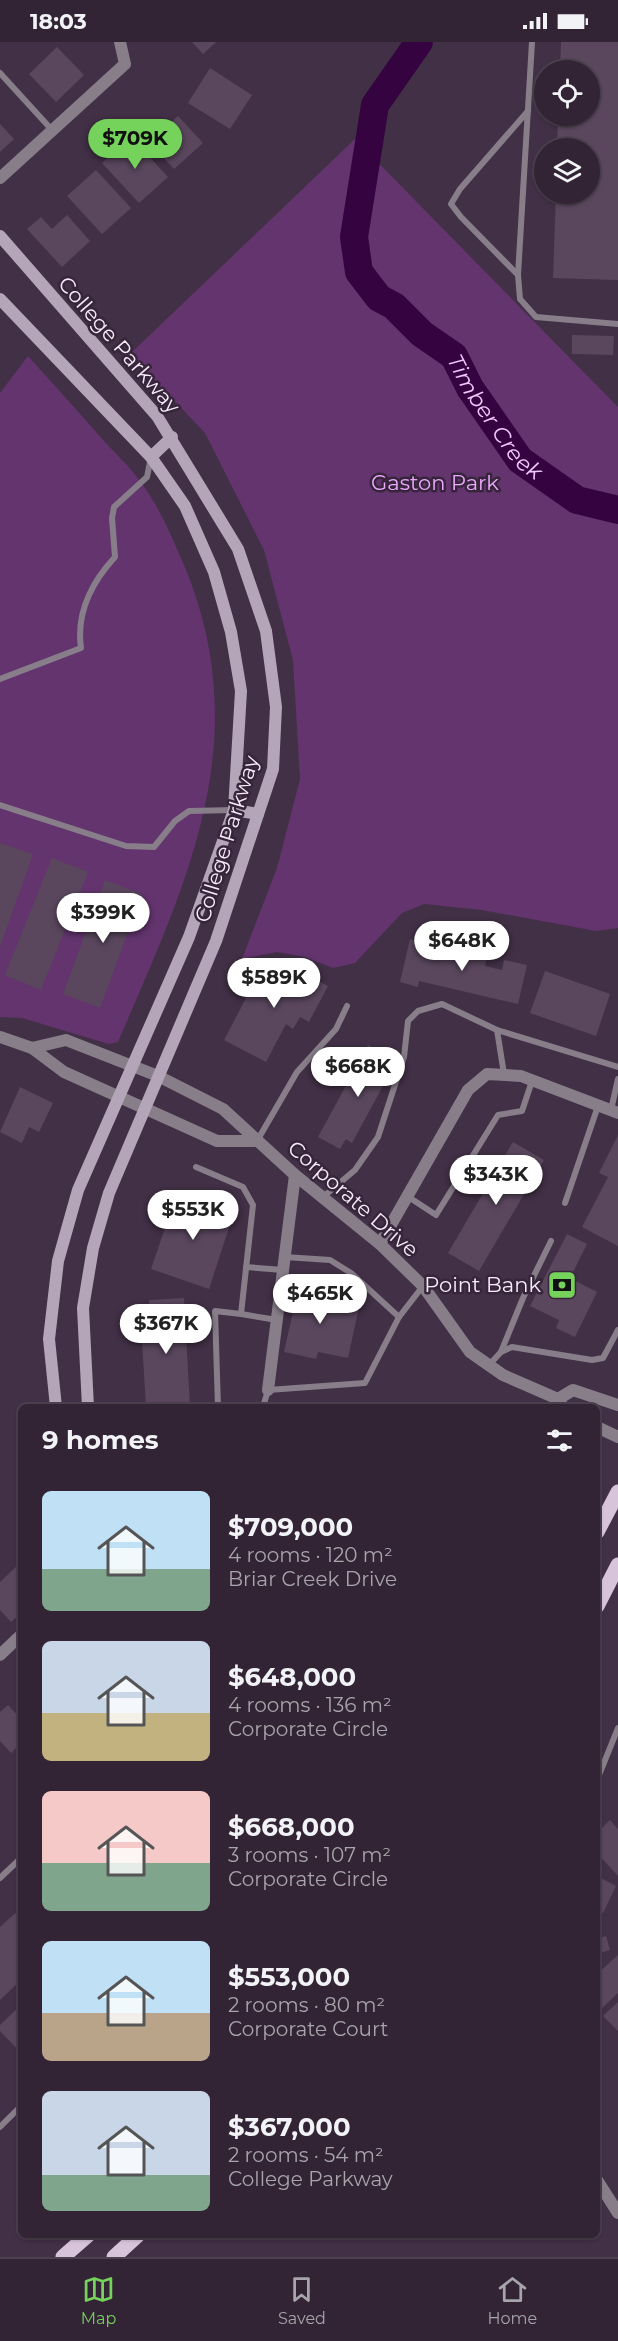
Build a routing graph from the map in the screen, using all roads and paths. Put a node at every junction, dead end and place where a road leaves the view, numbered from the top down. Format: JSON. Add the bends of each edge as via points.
{"nodes":[{"id":1,"x":120,"y":42,"type":"edge"},
{"id":2,"x":532,"y":42,"type":"edge"},
{"id":3,"x":0,"y":73,"type":"edge"},
{"id":4,"x":528,"y":111,"type":"junction"},
{"id":5,"x":52,"y":130,"type":"junction"},
{"id":6,"x":0,"y":177,"type":"edge"},
{"id":7,"x":0,"y":236,"type":"edge"},
{"id":8,"x":518,"y":275,"type":"junction"},
{"id":9,"x":0,"y":299,"type":"edge"},
{"id":10,"x":618,"y":324,"type":"edge"},
{"id":11,"x":172,"y":437,"type":"junction"},
{"id":12,"x":151,"y":457,"type":"junction"},
{"id":13,"x":0,"y":679,"type":"edge"},
{"id":14,"x":0,"y":805,"type":"edge"},
{"id":15,"x":234,"y":810,"type":"junction"},
{"id":16,"x":258,"y":814,"type":"junction"},
{"id":17,"x":347,"y":1006,"type":"dead end"},
{"id":18,"x":497,"y":1030,"type":"junction"},
{"id":19,"x":0,"y":1037,"type":"edge"},
{"id":20,"x":32,"y":1048,"type":"junction"},
{"id":21,"x":131,"y":1066,"type":"junction"},
{"id":22,"x":618,"y":1067,"type":"edge"},
{"id":23,"x":504,"y":1075,"type":"junction"},
{"id":24,"x":158,"y":1076,"type":"junction"},
{"id":25,"x":618,"y":1079,"type":"edge"},
{"id":26,"x":532,"y":1081,"type":"junction"},
{"id":27,"x":117,"y":1096,"type":"junction"},
{"id":28,"x":598,"y":1105,"type":"junction"},
{"id":29,"x":144,"y":1109,"type":"junction"},
{"id":30,"x":614,"y":1111,"type":"edge"},
{"id":31,"x":256,"y":1141,"type":"junction"},
{"id":32,"x":196,"y":1167,"type":"dead end"},
{"id":33,"x":295,"y":1175,"type":"junction"},
{"id":34,"x":407,"y":1196,"type":"junction"},
{"id":35,"x":323,"y":1197,"type":"junction"},
{"id":36,"x":565,"y":1203,"type":"dead end"},
{"id":37,"x":551,"y":1241,"type":"dead end"},
{"id":38,"x":380,"y":1244,"type":"junction"},
{"id":39,"x":285,"y":1257,"type":"junction"},
{"id":40,"x":246,"y":1267,"type":"junction"},
{"id":41,"x":283,"y":1270,"type":"junction"},
{"id":42,"x":423,"y":1286,"type":"junction"},
{"id":43,"x":241,"y":1314,"type":"junction"},
{"id":44,"x":399,"y":1317,"type":"junction"},
{"id":45,"x":277,"y":1320,"type":"junction"},
{"id":46,"x":618,"y":1330,"type":"edge"},
{"id":47,"x":501,"y":1352,"type":"junction"},
{"id":48,"x":489,"y":1365,"type":"junction"},
{"id":49,"x":268,"y":1390,"type":"junction"},
{"id":50,"x":56,"y":1404,"type":"edge"},
{"id":51,"x":88,"y":1404,"type":"edge"},
{"id":52,"x":218,"y":1404,"type":"edge"},
{"id":53,"x":264,"y":1404,"type":"edge"},
{"id":54,"x":559,"y":1404,"type":"edge"},
{"id":55,"x":618,"y":1405,"type":"edge"},
{"id":56,"x":600,"y":1428,"type":"edge"},
{"id":57,"x":618,"y":1437,"type":"edge"},
{"id":58,"x":618,"y":1492,"type":"edge"},
{"id":59,"x":600,"y":1526,"type":"edge"},
{"id":60,"x":618,"y":1565,"type":"edge"},
{"id":61,"x":600,"y":1600,"type":"edge"},
{"id":62,"x":18,"y":1638,"type":"edge"},
{"id":63,"x":0,"y":1654,"type":"edge"},
{"id":64,"x":618,"y":1728,"type":"edge"},
{"id":65,"x":600,"y":1773,"type":"edge"},
{"id":66,"x":18,"y":1861,"type":"edge"},
{"id":67,"x":0,"y":1878,"type":"edge"},
{"id":68,"x":18,"y":2109,"type":"edge"},
{"id":69,"x":0,"y":2127,"type":"edge"},
{"id":70,"x":600,"y":2184,"type":"edge"},
{"id":71,"x":617,"y":2210,"type":"edge"},
{"id":72,"x":85,"y":2238,"type":"edge"},
{"id":73,"x":135,"y":2238,"type":"edge"},
{"id":74,"x":63,"y":2257,"type":"edge"},
{"id":75,"x":114,"y":2257,"type":"edge"}],
"edges":[{"from":1,"to":5,"type":"street","via":[[125,64]]},
{"from":2,"to":4,"type":"lane"},
{"from":3,"to":5,"type":"lane"},
{"from":4,"to":8,"type":"lane"},
{"from":4,"to":8,"type":"lane","via":[[451,204]]},
{"from":5,"to":6,"type":"street"},
{"from":7,"to":11,"type":"main road","name":"College Parkway","via":[[142,397]]},
{"from":8,"to":10,"type":"lane","via":[[520,299],[536,317]]},
{"from":9,"to":12,"type":"main road","name":"College Parkway"},
{"from":11,"to":12,"type":"main road"},
{"from":11,"to":16,"type":"main road","name":"College Parkway","via":[[237,549],[266,631],[276,707],[273,769]]},
{"from":12,"to":13,"type":"lane","via":[[147,477],[114,507],[115,557],[92,586],[79,634],[81,648]]},
{"from":12,"to":15,"type":"main road","name":"College Parkway","via":[[185,506],[214,572],[231,632],[241,691]]},
{"from":14,"to":15,"type":"lane","via":[[126,846],[154,847],[189,811]]},
{"from":15,"to":16,"type":"main road"},
{"from":15,"to":21,"type":"main road","name":"College Parkway","via":[[189,936]]},
{"from":16,"to":24,"type":"main road","name":"College Parkway","via":[[216,941]]},
{"from":17,"to":31,"type":"lane","via":[[331,1036],[297,1072]]},
{"from":18,"to":22,"type":"lane"},
{"from":18,"to":23,"type":"lane"},
{"from":18,"to":35,"type":"lane","via":[[442,1004],[418,1011],[408,1021],[404,1057],[378,1137],[355,1170]]},
{"from":19,"to":20,"type":"street"},
{"from":20,"to":21,"type":"street","name":"Corporate Drive","via":[[66,1040]]},
{"from":20,"to":27,"type":"street","name":"Corporate Drive","via":[[64,1072]]},
{"from":21,"to":24,"type":"street","name":"Corporate Drive"},
{"from":21,"to":27,"type":"main road","name":"College Parkway"},
{"from":23,"to":26,"type":"street"},
{"from":23,"to":34,"type":"street","via":[[487,1074],[468,1090]]},
{"from":24,"to":29,"type":"main road","name":"College Parkway"},
{"from":24,"to":31,"type":"street","name":"Corporate Drive","via":[[223,1109]]},
{"from":25,"to":30,"type":"lane"},
{"from":26,"to":28,"type":"street"},
{"from":26,"to":34,"type":"lane","via":[[522,1111],[498,1115],[435,1215]]},
{"from":27,"to":29,"type":"street","name":"Corporate Drive"},
{"from":27,"to":50,"type":"main road","name":"College Parkway","via":[[78,1190],[58,1261],[49,1339]]},
{"from":28,"to":30,"type":"street"},
{"from":28,"to":36,"type":"lane"},
{"from":29,"to":31,"type":"street","name":"Corporate Drive","via":[[217,1141]]},
{"from":29,"to":51,"type":"main road","name":"College Parkway","via":[[109,1193],[93,1248],[83,1308]]},
{"from":31,"to":33,"type":"street","name":"Corporate Drive"},
{"from":32,"to":40,"type":"lane","via":[[243,1187],[253,1204]]},
{"from":33,"to":35,"type":"street","name":"Corporate Drive"},
{"from":33,"to":39,"type":"street"},
{"from":34,"to":38,"type":"street"},
{"from":35,"to":38,"type":"street","name":"Corporate Drive"},
{"from":37,"to":47,"type":"lane"},
{"from":38,"to":42,"type":"street","name":"Corporate Drive"},
{"from":39,"to":41,"type":"street"},
{"from":39,"to":44,"type":"lane","via":[[330,1260],[351,1273]]},
{"from":40,"to":41,"type":"lane"},
{"from":40,"to":43,"type":"lane"},
{"from":41,"to":45,"type":"street"},
{"from":42,"to":44,"type":"lane"},
{"from":42,"to":48,"type":"street","name":"Corporate Drive","via":[[470,1352]]},
{"from":43,"to":45,"type":"lane"},
{"from":43,"to":52,"type":"lane","via":[[215,1311]]},
{"from":44,"to":49,"type":"lane","via":[[365,1383]]},
{"from":45,"to":49,"type":"street"},
{"from":46,"to":47,"type":"lane","via":[[603,1358],[592,1360],[512,1347]]},
{"from":47,"to":48,"type":"lane"},
{"from":48,"to":54,"type":"street","name":"Corporate Drive"},
{"from":49,"to":53,"type":"lane"},
{"from":54,"to":55,"type":"street","name":"Corporate Drive","via":[[573,1390]]},
{"from":56,"to":57,"type":"street"},
{"from":58,"to":59,"type":"main road"},
{"from":60,"to":61,"type":"main road"},
{"from":62,"to":63,"type":"street"},
{"from":64,"to":65,"type":"lane"},
{"from":66,"to":67,"type":"lane"},
{"from":68,"to":69,"type":"lane"},
{"from":70,"to":71,"type":"street"},
{"from":72,"to":74,"type":"main road"},
{"from":73,"to":75,"type":"main road"}]}
